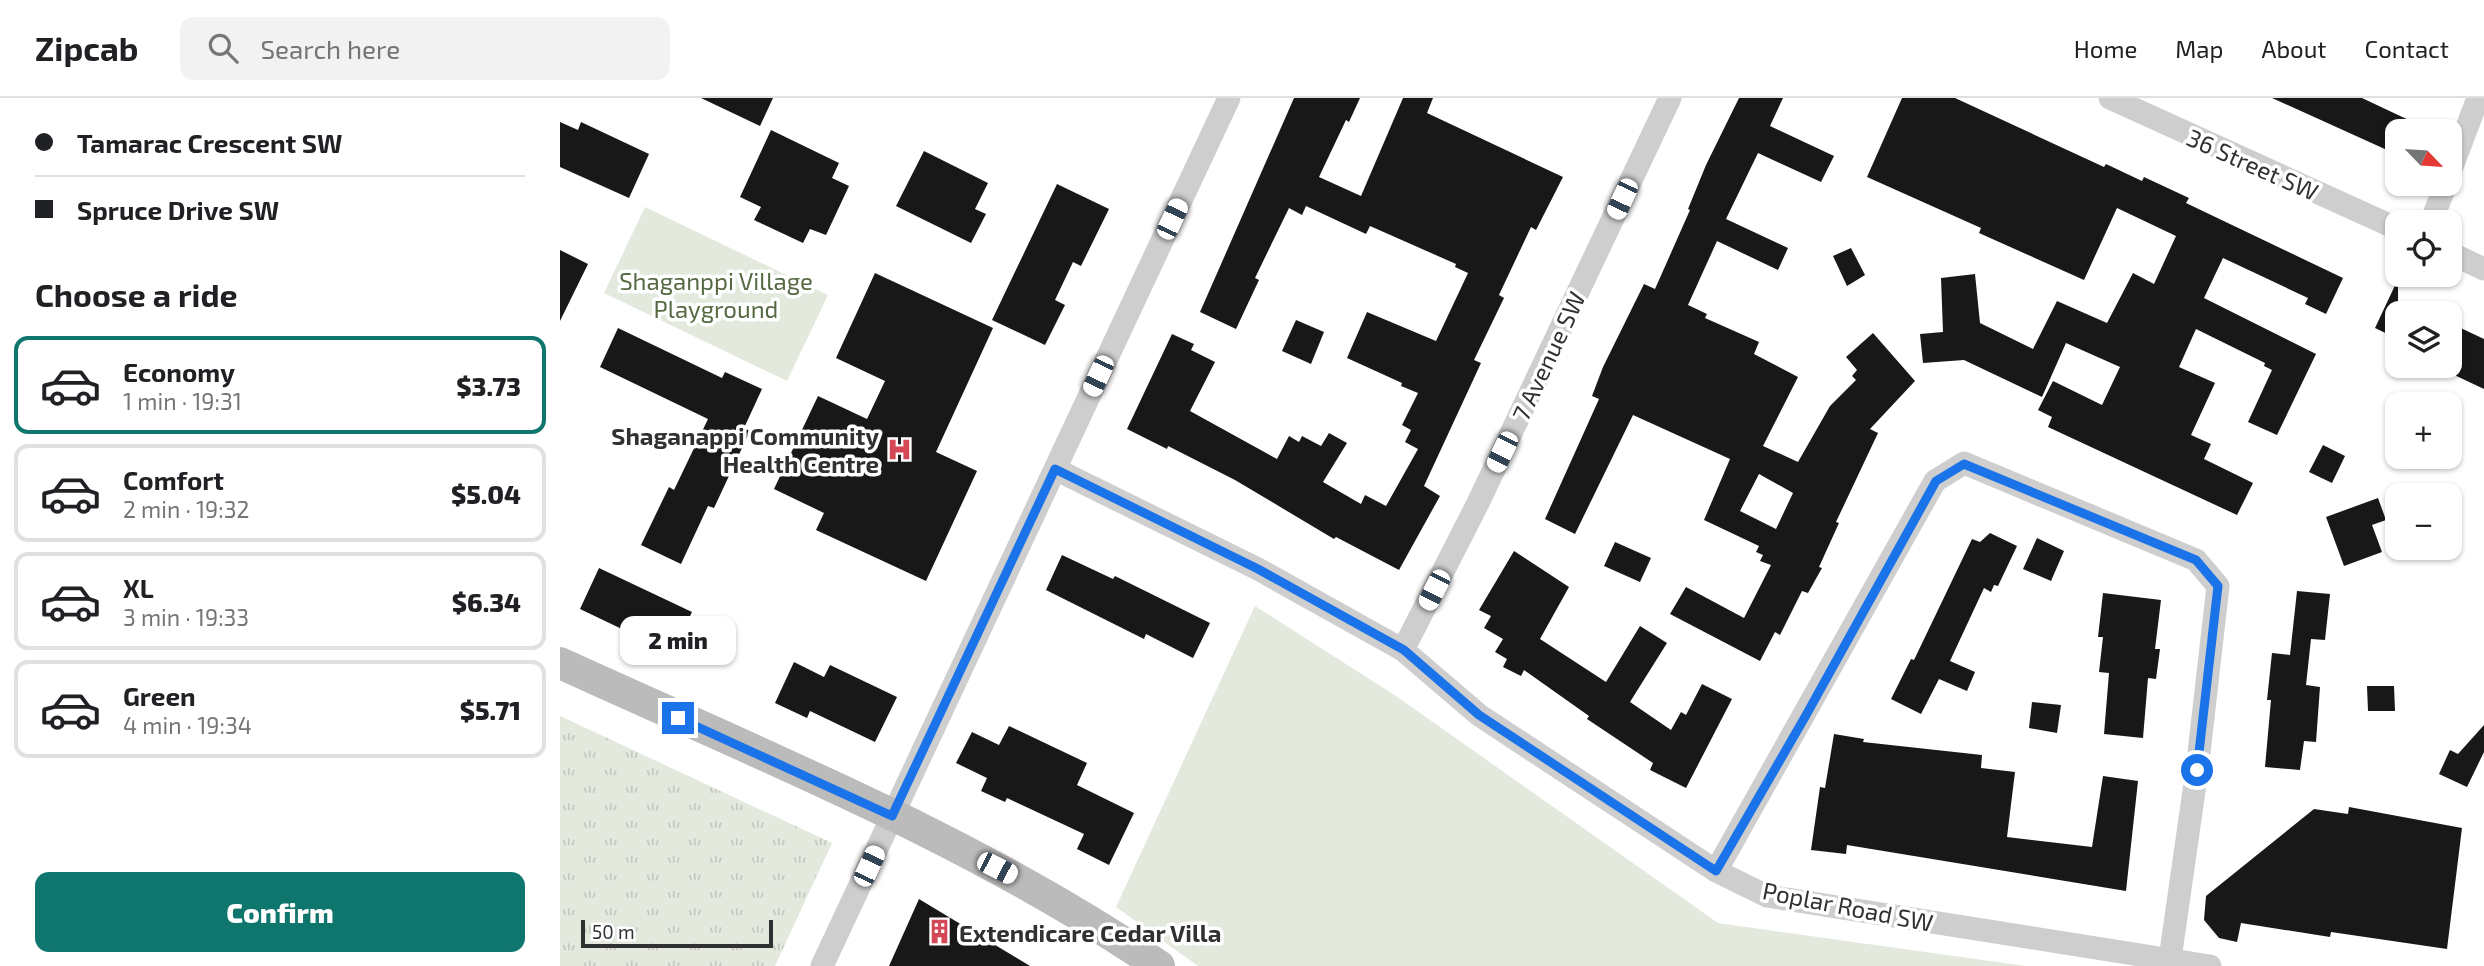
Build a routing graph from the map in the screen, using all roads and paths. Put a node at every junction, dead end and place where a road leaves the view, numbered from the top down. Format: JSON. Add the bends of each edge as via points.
{"nodes":[{"id":1,"x":1229,"y":98,"type":"edge"},
{"id":2,"x":1670,"y":98,"type":"edge"},
{"id":3,"x":2110,"y":98,"type":"edge"},
{"id":4,"x":2478,"y":98,"type":"edge"},
{"id":5,"x":2462,"y":140,"type":"edge"},
{"id":6,"x":2385,"y":223,"type":"edge"},
{"id":7,"x":2462,"y":259,"type":"edge"},
{"id":8,"x":2484,"y":269,"type":"edge"},
{"id":9,"x":1055,"y":469,"type":"junction"},
{"id":10,"x":1404,"y":650,"type":"junction"},
{"id":11,"x":560,"y":663,"type":"edge"},
{"id":12,"x":892,"y":816,"type":"junction"},
{"id":13,"x":1716,"y":871,"type":"junction"},
{"id":14,"x":2101,"y":958,"type":"edge"},
{"id":15,"x":2170,"y":963,"type":"edge"},
{"id":16,"x":822,"y":966,"type":"edge"},
{"id":17,"x":1159,"y":966,"type":"edge"},
{"id":18,"x":2210,"y":966,"type":"edge"}],
"edges":[{"from":1,"to":9,"type":"street"},
{"from":2,"to":10,"type":"street","name":"7 Avenue SW"},
{"from":3,"to":6,"type":"street","name":"36 Street SW"},
{"from":4,"to":5,"type":"street"},
{"from":7,"to":8,"type":"street"},
{"from":9,"to":10,"type":"street","name":"Poplar Road SW","via":[[1258,569]]},
{"from":9,"to":12,"type":"street"},
{"from":10,"to":13,"type":"street","name":"Poplar Road SW","via":[[1479,715]]},
{"from":11,"to":12,"type":"street"},
{"from":12,"to":16,"type":"street"},
{"from":12,"to":17,"type":"street","via":[[1045,893]]},
{"from":13,"to":14,"type":"street","name":"Poplar Road SW","via":[[1767,896]]},
{"from":13,"to":15,"type":"street","via":[[1936,481],[1964,464],[2196,560],[2218,586]]},
{"from":14,"to":15,"type":"street","name":"Poplar Road SW"},
{"from":15,"to":18,"type":"street","name":"Poplar Road SW"}]}
